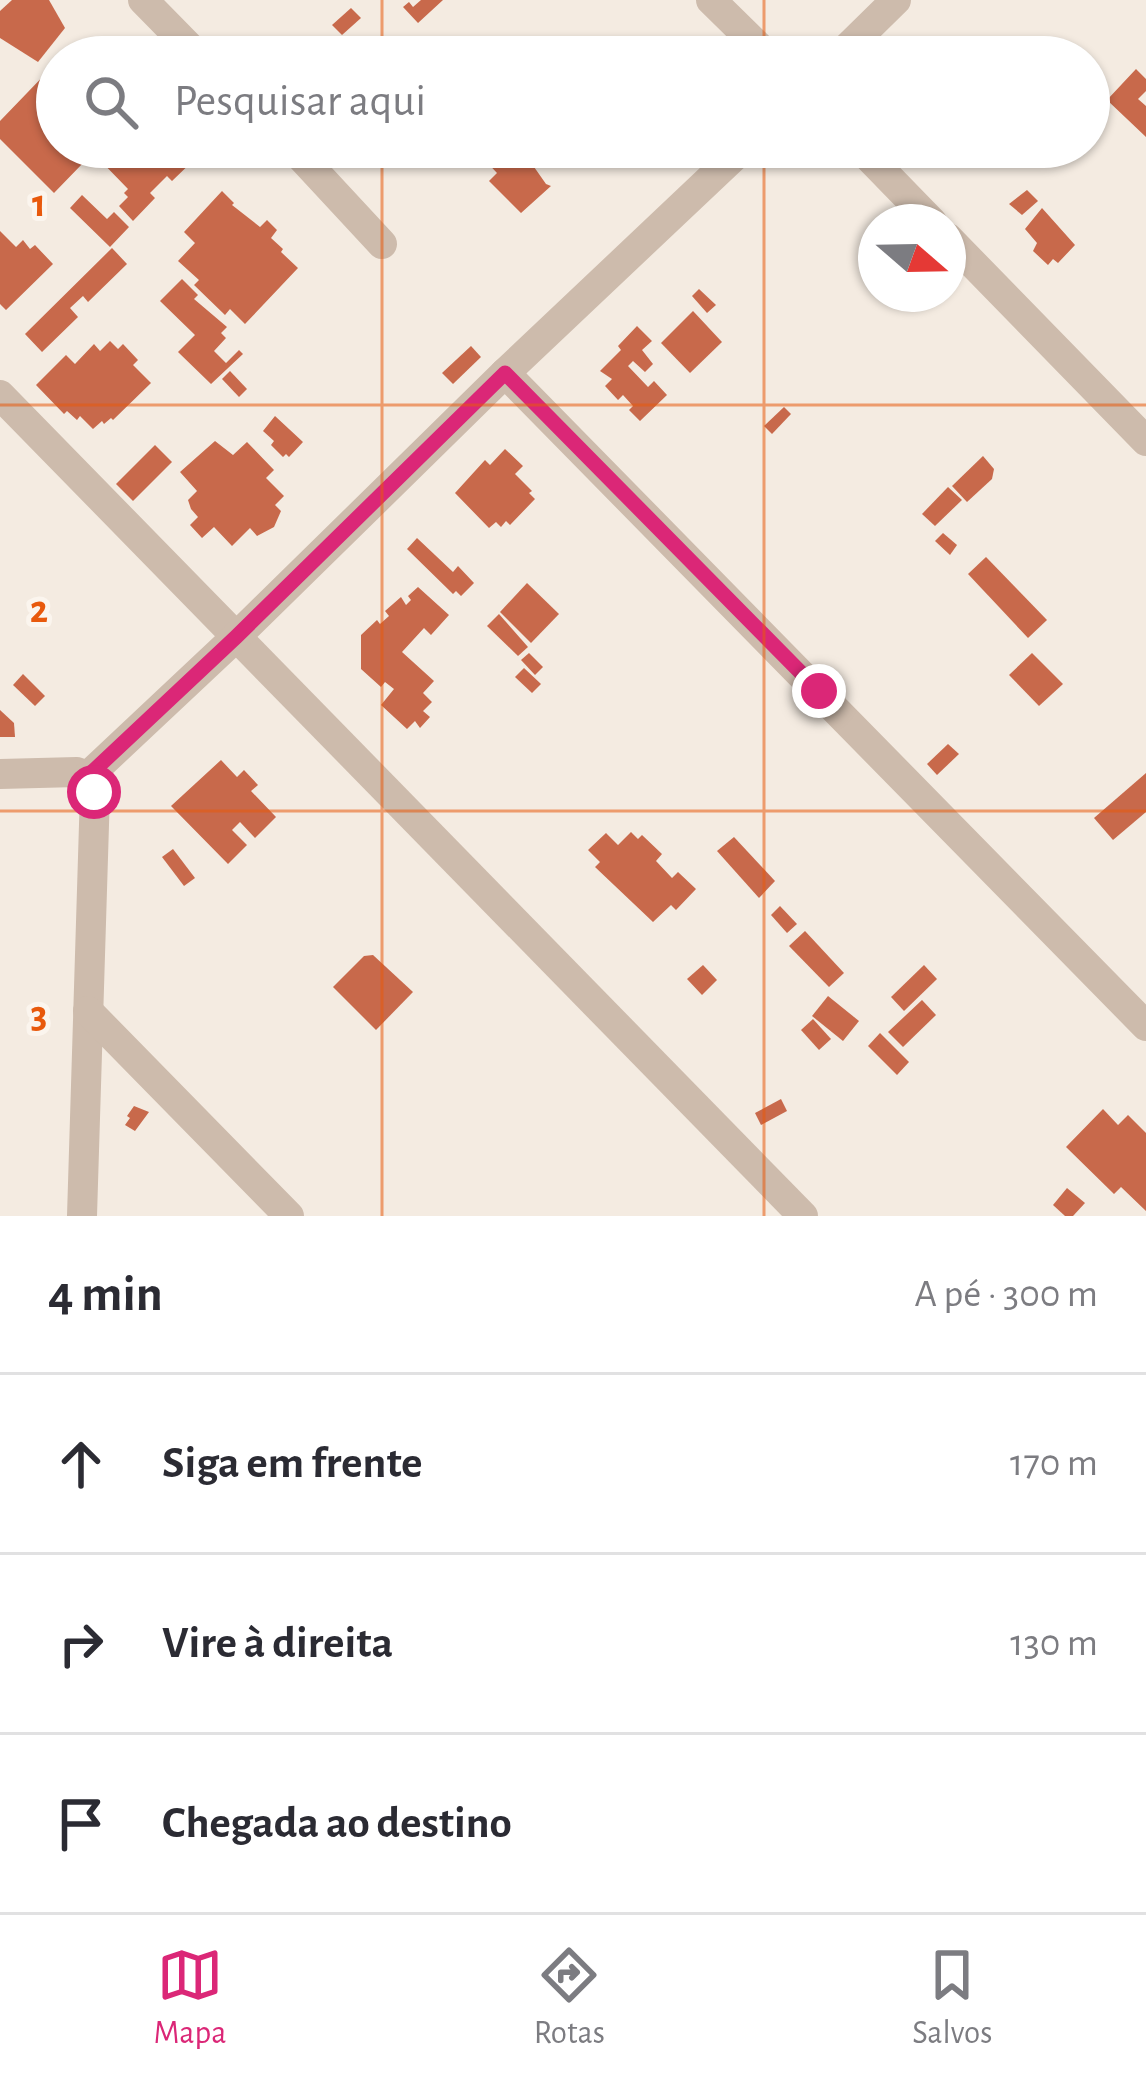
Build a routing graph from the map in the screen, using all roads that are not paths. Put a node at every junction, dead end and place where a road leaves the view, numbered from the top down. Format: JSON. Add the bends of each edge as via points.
{"nodes":[{"id":1,"x":143,"y":0,"type":"edge"},
{"id":2,"x":711,"y":0,"type":"edge"},
{"id":3,"x":896,"y":0,"type":"edge"},
{"id":4,"x":178,"y":36,"type":"edge"},
{"id":5,"x":748,"y":36,"type":"edge"},
{"id":6,"x":859,"y":36,"type":"edge"},
{"id":7,"x":311,"y":168,"type":"edge"},
{"id":8,"x":722,"y":168,"type":"edge"},
{"id":9,"x":879,"y":168,"type":"edge"},
{"id":10,"x":914,"y":204,"type":"edge"},
{"id":11,"x":382,"y":244,"type":"dead end"},
{"id":12,"x":966,"y":256,"type":"edge"},
{"id":13,"x":505,"y":373,"type":"junction"},
{"id":14,"x":0,"y":395,"type":"edge"},
{"id":15,"x":1146,"y":441,"type":"edge"},
{"id":16,"x":236,"y":637,"type":"junction"},
{"id":17,"x":0,"y":774,"type":"edge"},
{"id":18,"x":88,"y":776,"type":"junction"},
{"id":19,"x":88,"y":1012,"type":"junction"},
{"id":20,"x":1146,"y":1026,"type":"edge"},
{"id":21,"x":82,"y":1216,"type":"edge"},
{"id":22,"x":289,"y":1216,"type":"edge"},
{"id":23,"x":803,"y":1216,"type":"edge"}],
"edges":[{"from":1,"to":4,"type":"street"},
{"from":2,"to":5,"type":"street"},
{"from":3,"to":6,"type":"street"},
{"from":7,"to":11,"type":"street"},
{"from":8,"to":13,"type":"street"},
{"from":9,"to":10,"type":"street"},
{"from":12,"to":15,"type":"street"},
{"from":13,"to":16,"type":"street"},
{"from":13,"to":20,"type":"street"},
{"from":14,"to":16,"type":"street"},
{"from":16,"to":18,"type":"street"},
{"from":16,"to":23,"type":"street"},
{"from":17,"to":18,"type":"street"},
{"from":18,"to":19,"type":"street","via":[[95,805]]},
{"from":19,"to":21,"type":"street"},
{"from":19,"to":22,"type":"street"}]}
